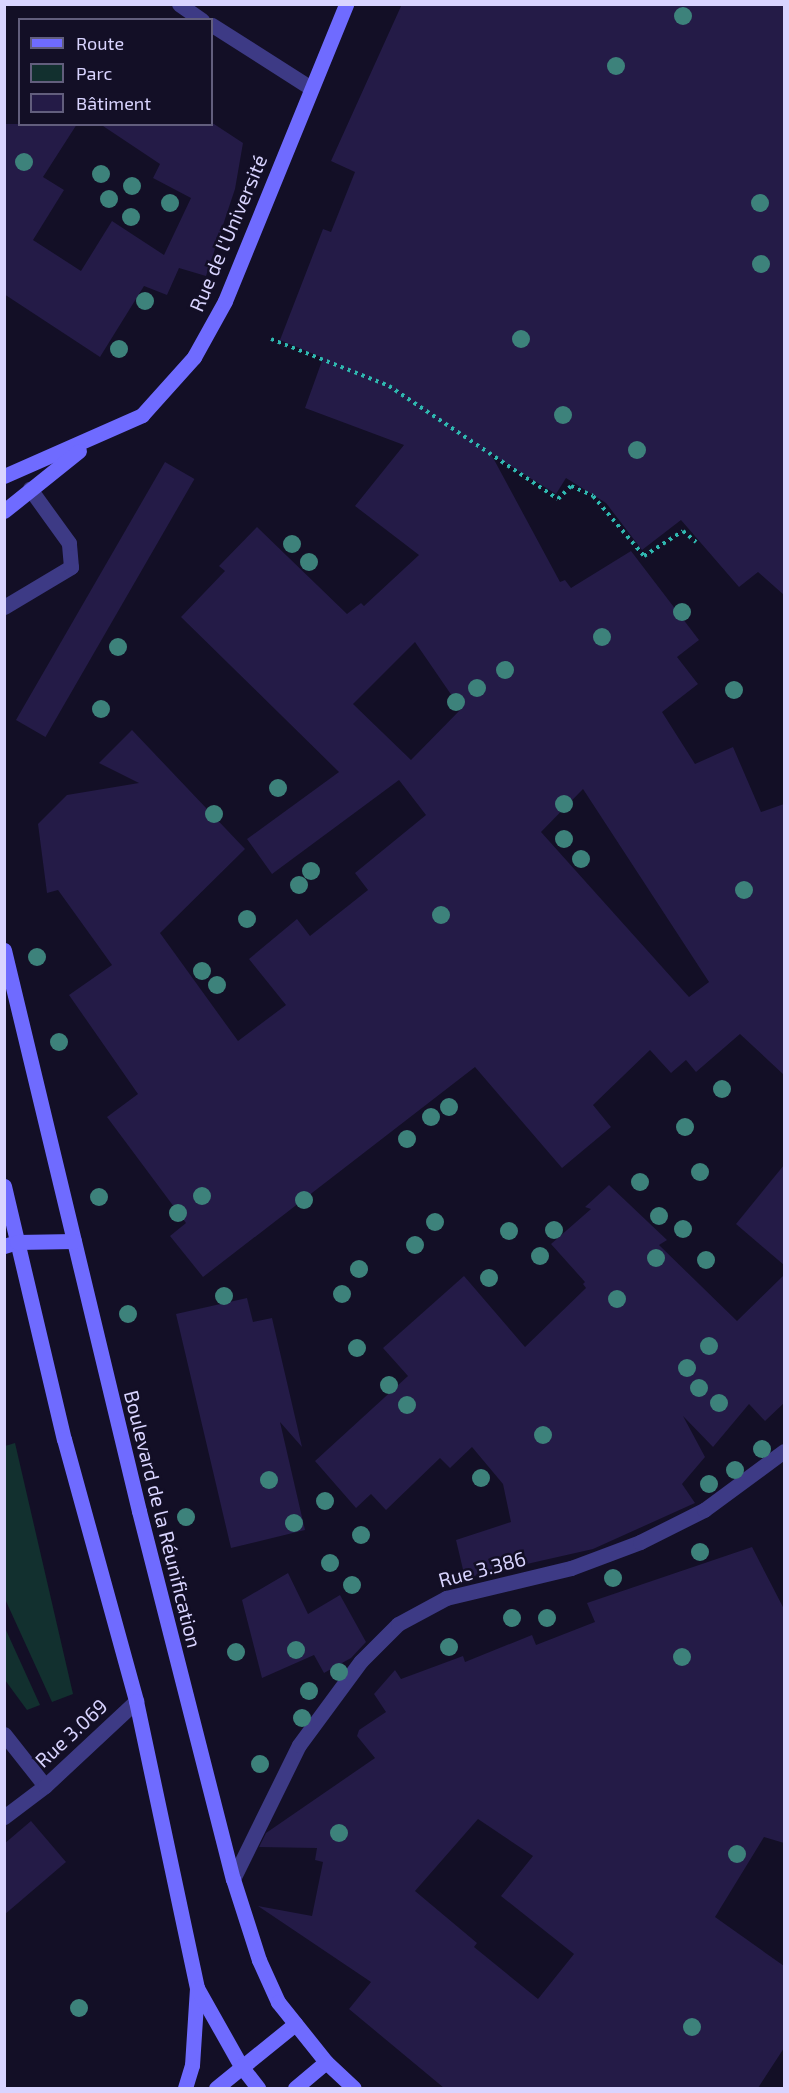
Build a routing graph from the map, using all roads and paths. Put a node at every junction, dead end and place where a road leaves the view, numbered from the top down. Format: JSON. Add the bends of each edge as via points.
{"nodes":[{"id":1,"x":179,"y":4,"type":"edge"},
{"id":2,"x":346,"y":4,"type":"edge"},
{"id":3,"x":199,"y":18,"type":"edge"},
{"id":4,"x":213,"y":26,"type":"edge"},
{"id":5,"x":312,"y":88,"type":"junction"},
{"id":6,"x":271,"y":339,"type":"dead end"},
{"id":7,"x":96,"y":438,"type":"junction"},
{"id":8,"x":4,"y":476,"type":"edge"},
{"id":9,"x":30,"y":489,"type":"junction"},
{"id":10,"x":4,"y":511,"type":"edge"},
{"id":11,"x":696,"y":542,"type":"dead end"},
{"id":12,"x":4,"y":607,"type":"edge"},
{"id":13,"x":4,"y":950,"type":"edge"},
{"id":14,"x":4,"y":1186,"type":"edge"},
{"id":15,"x":74,"y":1241,"type":"junction"},
{"id":16,"x":11,"y":1244,"type":"edge"},
{"id":17,"x":784,"y":1451,"type":"edge"},
{"id":18,"x":136,"y":1701,"type":"junction"},
{"id":19,"x":4,"y":1734,"type":"edge"},
{"id":20,"x":45,"y":1786,"type":"junction"},
{"id":21,"x":4,"y":1816,"type":"edge"},
{"id":22,"x":233,"y":1879,"type":"junction"},
{"id":23,"x":197,"y":1988,"type":"junction"},
{"id":24,"x":295,"y":2024,"type":"junction"},
{"id":25,"x":326,"y":2062,"type":"junction"},
{"id":26,"x":241,"y":2066,"type":"junction"},
{"id":27,"x":185,"y":2088,"type":"edge"},
{"id":28,"x":216,"y":2088,"type":"edge"},
{"id":29,"x":258,"y":2088,"type":"edge"},
{"id":30,"x":295,"y":2088,"type":"edge"},
{"id":31,"x":354,"y":2088,"type":"edge"}],
"edges":[{"from":1,"to":3,"type":"street"},
{"from":2,"to":5,"type":"main road","name":"Rue de l'Université"},
{"from":4,"to":5,"type":"street"},
{"from":5,"to":7,"type":"main road","name":"Rue de l'Université","via":[[225,301],[194,357],[142,415]]},
{"from":6,"to":11,"type":"path","via":[[389,386],[558,499],[571,486],[593,496],[644,556],[683,531]]},
{"from":7,"to":8,"type":"main road","name":"Rue de l'Université"},
{"from":7,"to":9,"type":"main road","name":"Rue de l'Université"},
{"from":9,"to":10,"type":"main road","name":"Rue de l'Université"},
{"from":9,"to":12,"type":"street","via":[[69,543],[71,567]]},
{"from":13,"to":15,"type":"main road","name":"Boulevard de la Réunification"},
{"from":14,"to":16,"type":"main road"},
{"from":15,"to":16,"type":"main road"},
{"from":15,"to":22,"type":"main road","name":"Boulevard de la Réunification"},
{"from":16,"to":18,"type":"main road"},
{"from":17,"to":22,"type":"street","name":"Rue 3.386","via":[[704,1510],[640,1542],[571,1568],[446,1598],[398,1624],[361,1661],[299,1745]]},
{"from":18,"to":20,"type":"street","name":"Rue 3.069"},
{"from":18,"to":23,"type":"main road"},
{"from":19,"to":20,"type":"street"},
{"from":20,"to":21,"type":"street","name":"Rue 3.069"},
{"from":22,"to":24,"type":"main road","name":"Boulevard de la Réunification","via":[[259,1960],[278,2002]]},
{"from":23,"to":26,"type":"main road"},
{"from":23,"to":27,"type":"main road","via":[[192,2065]]},
{"from":24,"to":25,"type":"main road","name":"Boulevard de la Réunification"},
{"from":24,"to":26,"type":"main road"},
{"from":25,"to":30,"type":"main road"},
{"from":25,"to":31,"type":"main road","name":"Boulevard de la Réunification"},
{"from":26,"to":28,"type":"main road"},
{"from":26,"to":29,"type":"main road"}]}
